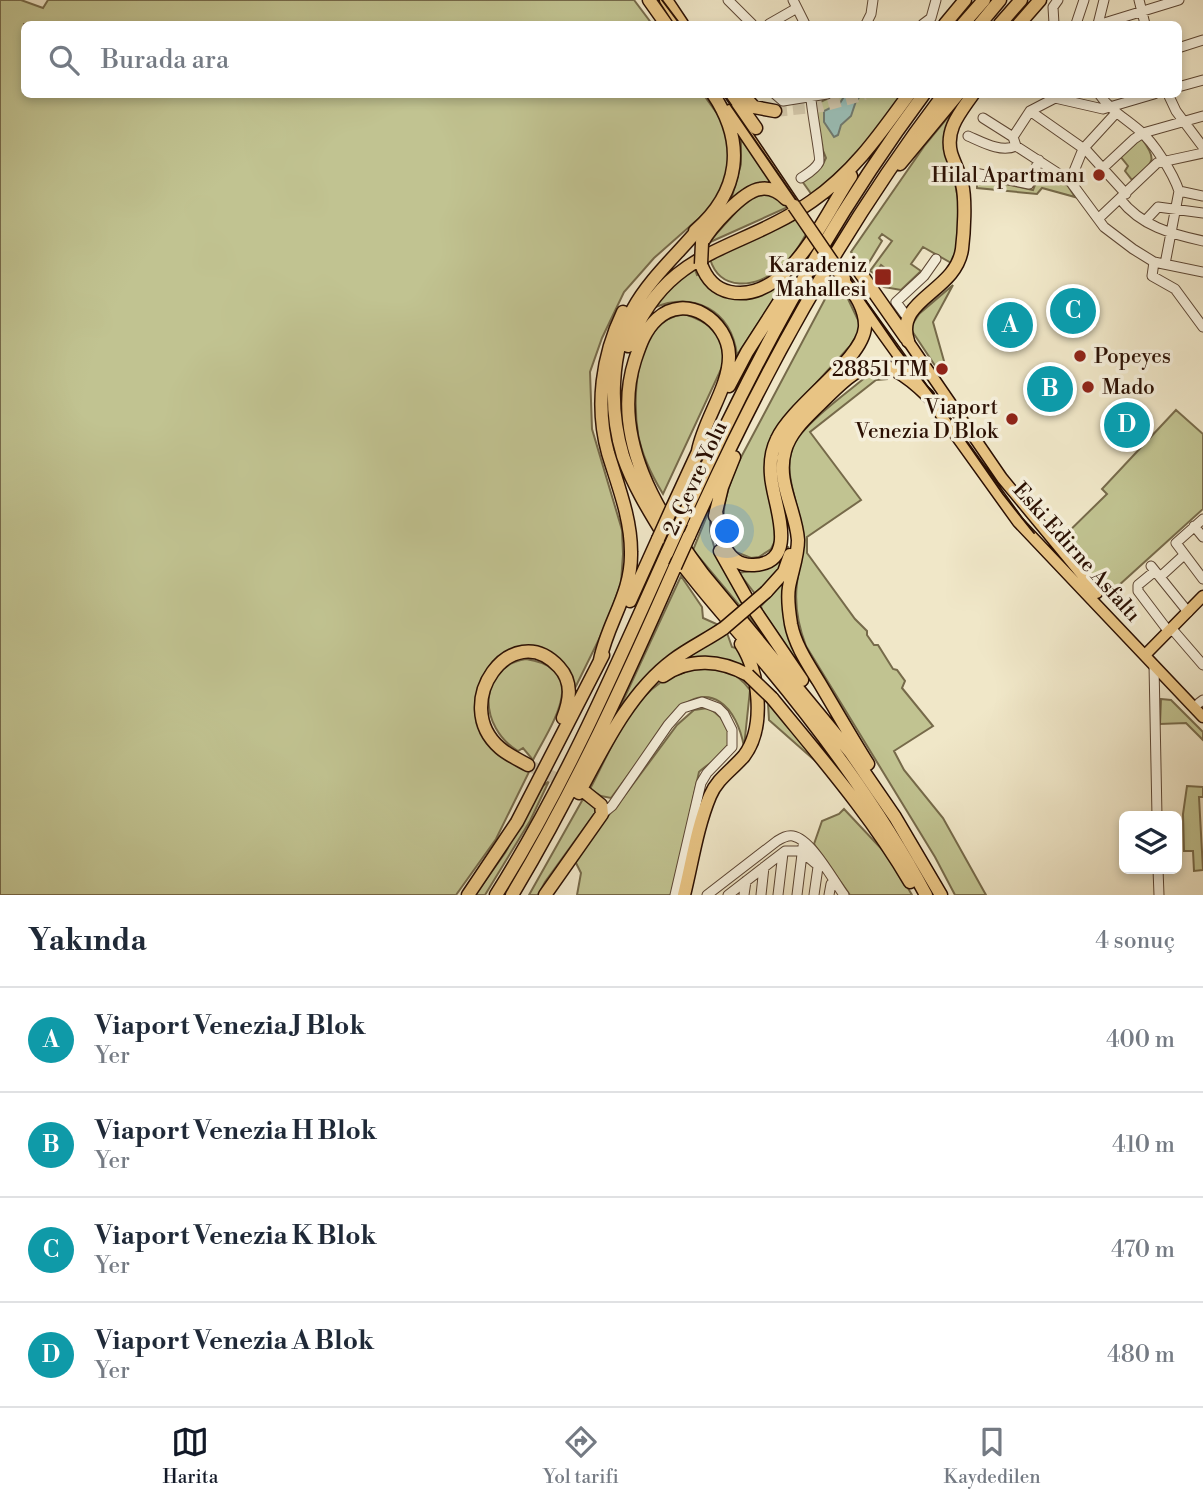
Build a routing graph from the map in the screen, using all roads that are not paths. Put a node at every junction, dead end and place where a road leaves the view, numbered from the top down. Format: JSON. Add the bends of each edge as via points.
{"nodes":[{"id":1,"x":649,"y":0,"type":"edge"},
{"id":2,"x":666,"y":0,"type":"edge"},
{"id":3,"x":728,"y":0,"type":"edge"},
{"id":4,"x":873,"y":0,"type":"edge"},
{"id":5,"x":936,"y":0,"type":"edge"},
{"id":6,"x":965,"y":0,"type":"edge"},
{"id":7,"x":984,"y":0,"type":"edge"},
{"id":8,"x":1000,"y":0,"type":"edge"},
{"id":9,"x":1021,"y":0,"type":"edge"},
{"id":10,"x":1042,"y":0,"type":"edge"},
{"id":11,"x":1058,"y":0,"type":"edge"},
{"id":12,"x":1084,"y":0,"type":"edge"},
{"id":13,"x":1104,"y":0,"type":"edge"},
{"id":14,"x":1139,"y":0,"type":"edge"},
{"id":15,"x":1179,"y":0,"type":"edge"},
{"id":16,"x":795,"y":4,"type":"edge"},
{"id":17,"x":1142,"y":11,"type":"junction"},
{"id":18,"x":664,"y":21,"type":"edge"},
{"id":19,"x":682,"y":21,"type":"edge"},
{"id":20,"x":749,"y":21,"type":"edge"},
{"id":21,"x":773,"y":21,"type":"edge"},
{"id":22,"x":804,"y":21,"type":"edge"},
{"id":23,"x":868,"y":21,"type":"edge"},
{"id":24,"x":926,"y":21,"type":"edge"},
{"id":25,"x":948,"y":21,"type":"edge"},
{"id":26,"x":966,"y":21,"type":"edge"},
{"id":27,"x":982,"y":21,"type":"edge"},
{"id":28,"x":1003,"y":21,"type":"edge"},
{"id":29,"x":1022,"y":21,"type":"edge"},
{"id":30,"x":1027,"y":21,"type":"edge"},
{"id":31,"x":1054,"y":21,"type":"edge"},
{"id":32,"x":1077,"y":21,"type":"edge"},
{"id":33,"x":1100,"y":21,"type":"edge"},
{"id":34,"x":1109,"y":21,"type":"edge"},
{"id":35,"x":1144,"y":21,"type":"edge"},
{"id":36,"x":1203,"y":40,"type":"edge"},
{"id":37,"x":1182,"y":47,"type":"edge"},
{"id":38,"x":1203,"y":80,"type":"edge"},
{"id":39,"x":1182,"y":87,"type":"edge"},
{"id":40,"x":718,"y":98,"type":"edge"},
{"id":41,"x":719,"y":98,"type":"edge"},
{"id":42,"x":735,"y":98,"type":"edge"},
{"id":43,"x":746,"y":98,"type":"edge"},
{"id":44,"x":780,"y":98,"type":"edge"},
{"id":45,"x":811,"y":98,"type":"joint"},
{"id":46,"x":906,"y":98,"type":"edge"},
{"id":47,"x":921,"y":98,"type":"edge"},
{"id":48,"x":941,"y":98,"type":"edge"},
{"id":49,"x":955,"y":98,"type":"edge"},
{"id":50,"x":970,"y":98,"type":"edge"},
{"id":51,"x":1054,"y":98,"type":"edge"},
{"id":52,"x":1065,"y":98,"type":"edge"},
{"id":53,"x":1101,"y":98,"type":"edge"},
{"id":54,"x":1144,"y":98,"type":"edge"},
{"id":55,"x":1170,"y":98,"type":"edge"},
{"id":56,"x":775,"y":111,"type":"tunnel mouth"},
{"id":57,"x":1030,"y":111,"type":"junction"},
{"id":58,"x":1112,"y":111,"type":"junction"},
{"id":59,"x":1203,"y":116,"type":"edge"},
{"id":60,"x":983,"y":118,"type":"dead end"},
{"id":61,"x":1183,"y":121,"type":"junction"},
{"id":62,"x":756,"y":128,"type":"dead end"},
{"id":63,"x":1143,"y":133,"type":"junction"},
{"id":64,"x":968,"y":136,"type":"dead end"},
{"id":65,"x":1014,"y":142,"type":"junction"},
{"id":66,"x":1203,"y":147,"type":"edge"},
{"id":67,"x":1083,"y":149,"type":"junction"},
{"id":68,"x":1203,"y":153,"type":"edge"},
{"id":69,"x":864,"y":155,"type":"junction"},
{"id":70,"x":1039,"y":160,"type":"junction"},
{"id":71,"x":1162,"y":161,"type":"junction"},
{"id":72,"x":1104,"y":168,"type":"junction"},
{"id":73,"x":975,"y":173,"type":"dead end"},
{"id":74,"x":886,"y":175,"type":"junction"},
{"id":75,"x":801,"y":178,"type":"dead end"},
{"id":76,"x":1070,"y":181,"type":"junction"},
{"id":77,"x":1179,"y":191,"type":"junction"},
{"id":78,"x":1123,"y":196,"type":"junction"},
{"id":79,"x":1203,"y":196,"type":"edge"},
{"id":80,"x":794,"y":206,"type":"junction"},
{"id":81,"x":1176,"y":208,"type":"junction"},
{"id":82,"x":844,"y":211,"type":"junction"},
{"id":83,"x":1203,"y":214,"type":"edge"},
{"id":84,"x":1098,"y":219,"type":"junction"},
{"id":85,"x":1145,"y":221,"type":"junction"},
{"id":86,"x":701,"y":226,"type":"junction"},
{"id":87,"x":1171,"y":233,"type":"junction"},
{"id":88,"x":1203,"y":241,"type":"edge"},
{"id":89,"x":936,"y":259,"type":"dead end"},
{"id":90,"x":1154,"y":261,"type":"junction"},
{"id":91,"x":1165,"y":264,"type":"junction"},
{"id":92,"x":857,"y":268,"type":"dead end"},
{"id":93,"x":1203,"y":272,"type":"edge"},
{"id":94,"x":857,"y":297,"type":"junction"},
{"id":95,"x":1191,"y":309,"type":"junction"},
{"id":96,"x":1203,"y":309,"type":"edge"},
{"id":97,"x":907,"y":317,"type":"junction"},
{"id":98,"x":1203,"y":327,"type":"edge"},
{"id":99,"x":908,"y":341,"type":"junction"},
{"id":100,"x":928,"y":396,"type":"junction"},
{"id":101,"x":753,"y":401,"type":"junction"},
{"id":102,"x":615,"y":407,"type":"junction"},
{"id":103,"x":698,"y":451,"type":"junction"},
{"id":104,"x":716,"y":510,"type":"junction"},
{"id":105,"x":1203,"y":519,"type":"edge"},
{"id":106,"x":794,"y":520,"type":"junction"},
{"id":107,"x":1194,"y":526,"type":"junction"},
{"id":108,"x":1047,"y":535,"type":"junction"},
{"id":109,"x":1203,"y":537,"type":"edge"},
{"id":110,"x":1037,"y":543,"type":"junction"},
{"id":111,"x":1184,"y":555,"type":"junction"},
{"id":112,"x":1056,"y":563,"type":"junction"},
{"id":113,"x":1073,"y":566,"type":"junction"},
{"id":114,"x":1155,"y":571,"type":"junction"},
{"id":115,"x":1203,"y":579,"type":"edge"},
{"id":116,"x":1202,"y":599,"type":"edge"},
{"id":117,"x":719,"y":611,"type":"junction"},
{"id":118,"x":1188,"y":612,"type":"junction"},
{"id":119,"x":1171,"y":631,"type":"junction"},
{"id":120,"x":1151,"y":657,"type":"junction"},
{"id":121,"x":600,"y":660,"type":"junction"},
{"id":122,"x":1203,"y":665,"type":"edge"},
{"id":123,"x":1175,"y":686,"type":"junction"},
{"id":124,"x":643,"y":690,"type":"junction"},
{"id":125,"x":1155,"y":696,"type":"junction"},
{"id":126,"x":1202,"y":704,"type":"edge"},
{"id":127,"x":1203,"y":717,"type":"edge"},
{"id":128,"x":850,"y":753,"type":"junction"},
{"id":129,"x":547,"y":764,"type":"junction"},
{"id":130,"x":528,"y":765,"type":"tunnel mouth"},
{"id":131,"x":586,"y":793,"type":"dead end"},
{"id":132,"x":1157,"y":811,"type":"edge"},
{"id":133,"x":602,"y":814,"type":"junction"},
{"id":134,"x":895,"y":817,"type":"junction"},
{"id":135,"x":803,"y":846,"type":"junction"},
{"id":136,"x":783,"y":853,"type":"junction"},
{"id":137,"x":764,"y":867,"type":"junction"},
{"id":138,"x":818,"y":867,"type":"junction"},
{"id":139,"x":528,"y":868,"type":"junction"},
{"id":140,"x":1158,"y":874,"type":"edge"},
{"id":141,"x":746,"y":881,"type":"junction"},
{"id":142,"x":831,"y":884,"type":"junction"},
{"id":143,"x":468,"y":895,"type":"edge"},
{"id":144,"x":496,"y":895,"type":"edge"},
{"id":145,"x":512,"y":895,"type":"edge"},
{"id":146,"x":545,"y":895,"type":"edge"},
{"id":147,"x":675,"y":895,"type":"edge"},
{"id":148,"x":684,"y":895,"type":"edge"},
{"id":149,"x":707,"y":895,"type":"edge"},
{"id":150,"x":728,"y":895,"type":"edge"},
{"id":151,"x":744,"y":895,"type":"edge"},
{"id":152,"x":761,"y":895,"type":"edge"},
{"id":153,"x":778,"y":895,"type":"edge"},
{"id":154,"x":797,"y":895,"type":"edge"},
{"id":155,"x":814,"y":895,"type":"edge"},
{"id":156,"x":830,"y":895,"type":"edge"},
{"id":157,"x":838,"y":895,"type":"edge"},
{"id":158,"x":844,"y":895,"type":"edge"},
{"id":159,"x":918,"y":895,"type":"edge"},
{"id":160,"x":926,"y":895,"type":"edge"},
{"id":161,"x":941,"y":895,"type":"edge"},
{"id":162,"x":1159,"y":895,"type":"edge"}],
"edges":[{"from":1,"to":18,"type":"highway"},
{"from":2,"to":19,"type":"highway"},
{"from":3,"to":20,"type":"street"},
{"from":4,"to":23,"type":"street"},
{"from":5,"to":24,"type":"street"},
{"from":6,"to":25,"type":"highway"},
{"from":7,"to":26,"type":"highway"},
{"from":8,"to":27,"type":"highway"},
{"from":9,"to":28,"type":"highway"},
{"from":10,"to":29,"type":"highway"},
{"from":10,"to":30,"type":"highway"},
{"from":11,"to":31,"type":"street","via":[[1052,11]]},
{"from":12,"to":32,"type":"street"},
{"from":13,"to":33,"type":"street"},
{"from":14,"to":17,"type":"street"},
{"from":15,"to":17,"type":"street"},
{"from":16,"to":21,"type":"street"},
{"from":16,"to":22,"type":"street"},
{"from":17,"to":34,"type":"street"},
{"from":17,"to":35,"type":"street"},
{"from":36,"to":37,"type":"street"},
{"from":38,"to":39,"type":"street"},
{"from":40,"to":86,"type":"highway","via":[[729,124],[734,160],[726,192]]},
{"from":41,"to":80,"type":"highway","name":"Eski Edirne Asfaltı"},
{"from":42,"to":62,"type":"highway"},
{"from":43,"to":56,"type":"highway","via":[[754,107]]},
{"from":44,"to":45,"type":"street"},
{"from":45,"to":75,"type":"street","via":[[820,156],[819,163]]},
{"from":46,"to":69,"type":"highway"},
{"from":47,"to":82,"type":"highway","name":"2. Çevre Yolu"},
{"from":48,"to":74,"type":"highway","name":"2. Çevre Yolu"},
{"from":49,"to":74,"type":"highway","via":[[913,151]]},
{"from":50,"to":97,"type":"highway","via":[[950,134],[963,189],[960,257],[946,281]]},
{"from":51,"to":57,"type":"street"},
{"from":52,"to":58,"type":"street"},
{"from":53,"to":58,"type":"street"},
{"from":54,"to":58,"type":"street"},
{"from":55,"to":61,"type":"street"},
{"from":57,"to":65,"type":"street"},
{"from":57,"to":67,"type":"street"},
{"from":58,"to":63,"type":"street"},
{"from":58,"to":67,"type":"street"},
{"from":59,"to":61,"type":"street"},
{"from":60,"to":65,"type":"street"},
{"from":61,"to":63,"type":"street"},
{"from":61,"to":66,"type":"street"},
{"from":63,"to":71,"type":"street"},
{"from":63,"to":72,"type":"street"},
{"from":64,"to":65,"type":"street","via":[[1008,149]]},
{"from":65,"to":70,"type":"street"},
{"from":67,"to":72,"type":"street"},
{"from":67,"to":76,"type":"street"},
{"from":68,"to":71,"type":"street"},
{"from":69,"to":80,"type":"highway","bridge":true,"via":[[800,257],[777,279],[747,292],[727,292],[713,284],[701,264],[702,243],[736,204],[762,188],[774,190]]},
{"from":69,"to":102,"type":"highway","via":[[809,203],[698,258],[668,283],[632,333]]},
{"from":70,"to":73,"type":"street","via":[[1029,184]]},
{"from":70,"to":76,"type":"street"},
{"from":71,"to":77,"type":"street"},
{"from":71,"to":78,"type":"street"},
{"from":72,"to":78,"type":"street"},
{"from":74,"to":101,"type":"highway","name":"2. Çevre Yolu","via":[[817,284]]},
{"from":76,"to":84,"type":"street"},
{"from":77,"to":79,"type":"street"},
{"from":77,"to":81,"type":"street"},
{"from":78,"to":84,"type":"street"},
{"from":78,"to":85,"type":"street","via":[[1133,213]]},
{"from":80,"to":94,"type":"highway","name":"Eski Edirne Asfaltı","bridge":true},
{"from":81,"to":83,"type":"street"},
{"from":81,"to":85,"type":"street","via":[[1158,207]]},
{"from":81,"to":87,"type":"street"},
{"from":82,"to":103,"type":"highway","via":[[817,242],[747,352]]},
{"from":82,"to":144,"type":"highway","name":"2. Çevre Yolu","bridge":true,"via":[[761,354],[569,764]]},
{"from":84,"to":90,"type":"street","via":[[1107,231]]},
{"from":85,"to":87,"type":"street"},
{"from":86,"to":102,"type":"highway","via":[[647,288],[627,321],[615,375]]},
{"from":86,"to":121,"type":"highway","via":[[638,289],[617,326],[605,364],[604,437],[629,523],[632,555],[624,598]]},
{"from":87,"to":88,"type":"street"},
{"from":87,"to":91,"type":"street"},
{"from":89,"to":97,"type":"street","via":[[896,302]]},
{"from":90,"to":91,"type":"street"},
{"from":90,"to":95,"type":"street","via":[[1152,276],[1175,289]]},
{"from":91,"to":93,"type":"street"},
{"from":92,"to":99,"type":"highway","name":"Eski Edirne Asfaltı"},
{"from":94,"to":100,"type":"main road","name":"Eski Edirne Asfaltı"},
{"from":94,"to":104,"type":"highway","via":[[865,324],[859,344],[776,440],[771,474],[782,531],[777,552],[757,565],[734,559],[720,536]]},
{"from":95,"to":96,"type":"street"},
{"from":95,"to":98,"type":"street"},
{"from":97,"to":99,"type":"highway"},
{"from":99,"to":108,"type":"main road","name":"Eski Edirne Asfaltı","via":[[995,469]]},
{"from":100,"to":106,"type":"highway","via":[[901,372],[888,367],[866,366],[845,378],[799,426],[784,453],[783,480]]},
{"from":100,"to":110,"type":"main road","name":"Eski Edirne Asfaltı"},
{"from":101,"to":104,"type":"highway"},
{"from":101,"to":139,"type":"highway","name":"2. Çevre Yolu","bridge":true,"via":[[590,752]]},
{"from":102,"to":117,"type":"highway","via":[[623,457],[640,495],[671,548]]},
{"from":103,"to":121,"type":"highway","bridge":true},
{"from":103,"to":128,"type":"highway","via":[[728,372],[729,348],[717,323],[701,312],[682,309],[656,320],[635,362],[628,416],[639,466],[689,554]]},
{"from":104,"to":128,"type":"highway","via":[[716,537],[724,561]]},
{"from":105,"to":107,"type":"street"},
{"from":106,"to":124,"type":"highway","bridge":true,"via":[[793,543],[778,580],[724,628],[673,661]]},
{"from":106,"to":134,"type":"highway","via":[[798,539],[789,601],[794,636]]},
{"from":107,"to":109,"type":"street"},
{"from":107,"to":111,"type":"street","via":[[1176,542]]},
{"from":108,"to":110,"type":"main road"},
{"from":108,"to":113,"type":"main road","name":"Eski Edirne Asfaltı"},
{"from":110,"to":112,"type":"main road","name":"Eski Edirne Asfaltı"},
{"from":111,"to":114,"type":"street"},
{"from":111,"to":115,"type":"street"},
{"from":112,"to":113,"type":"main road","via":[[1062,558]]},
{"from":112,"to":120,"type":"main road","name":"Eski Edirne Asfaltı","via":[[1131,647]]},
{"from":113,"to":120,"type":"main road","name":"Eski Edirne Asfaltı"},
{"from":114,"to":118,"type":"street"},
{"from":114,"to":119,"type":"street","via":[[1138,585],[1138,591]]},
{"from":116,"to":118,"type":"main road"},
{"from":117,"to":148,"type":"highway","via":[[753,667],[755,722],[744,755],[710,795]]},
{"from":117,"to":160,"type":"highway","via":[[846,765]]},
{"from":118,"to":119,"type":"main road"},
{"from":119,"to":120,"type":"main road"},
{"from":119,"to":122,"type":"street"},
{"from":120,"to":123,"type":"main road","name":"Eski Edirne Asfaltı"},
{"from":120,"to":125,"type":"street"},
{"from":120,"to":126,"type":"main road","name":"Eski Edirne Asfaltı"},
{"from":121,"to":129,"type":"highway"},
{"from":123,"to":125,"type":"street","via":[[1165,685]]},
{"from":123,"to":127,"type":"main road","name":"Eski Edirne Asfaltı"},
{"from":124,"to":139,"type":"highway","via":[[624,713],[552,842]]},
{"from":124,"to":159,"type":"highway","bridge":true,"via":[[669,671],[692,663],[724,665],[748,675],[772,698],[874,825]]},
{"from":125,"to":132,"type":"street"},
{"from":128,"to":134,"type":"highway"},
{"from":129,"to":130,"type":"highway","via":[[568,705],[568,682],[548,658],[523,653],[494,668],[483,688],[481,708],[494,742]]},
{"from":129,"to":143,"type":"highway","via":[[517,822]]},
{"from":131,"to":133,"type":"highway","via":[[601,805]]},
{"from":133,"to":146,"type":"highway"},
{"from":133,"to":147,"type":"street","via":[[683,708],[702,702],[718,708],[729,723],[733,743],[701,783]]},
{"from":134,"to":161,"type":"highway"},
{"from":135,"to":136,"type":"street"},
{"from":135,"to":138,"type":"street"},
{"from":135,"to":149,"type":"street","via":[[794,836],[776,841]]},
{"from":135,"to":154,"type":"street"},
{"from":135,"to":158,"type":"street"},
{"from":136,"to":137,"type":"street"},
{"from":136,"to":153,"type":"street"},
{"from":137,"to":141,"type":"street"},
{"from":137,"to":152,"type":"street"},
{"from":138,"to":142,"type":"street"},
{"from":138,"to":155,"type":"street"},
{"from":139,"to":145,"type":"highway","name":"2. Çevre Yolu"},
{"from":140,"to":162,"type":"street"},
{"from":141,"to":150,"type":"street"},
{"from":141,"to":151,"type":"street"},
{"from":142,"to":156,"type":"street"},
{"from":142,"to":157,"type":"street"}]}
